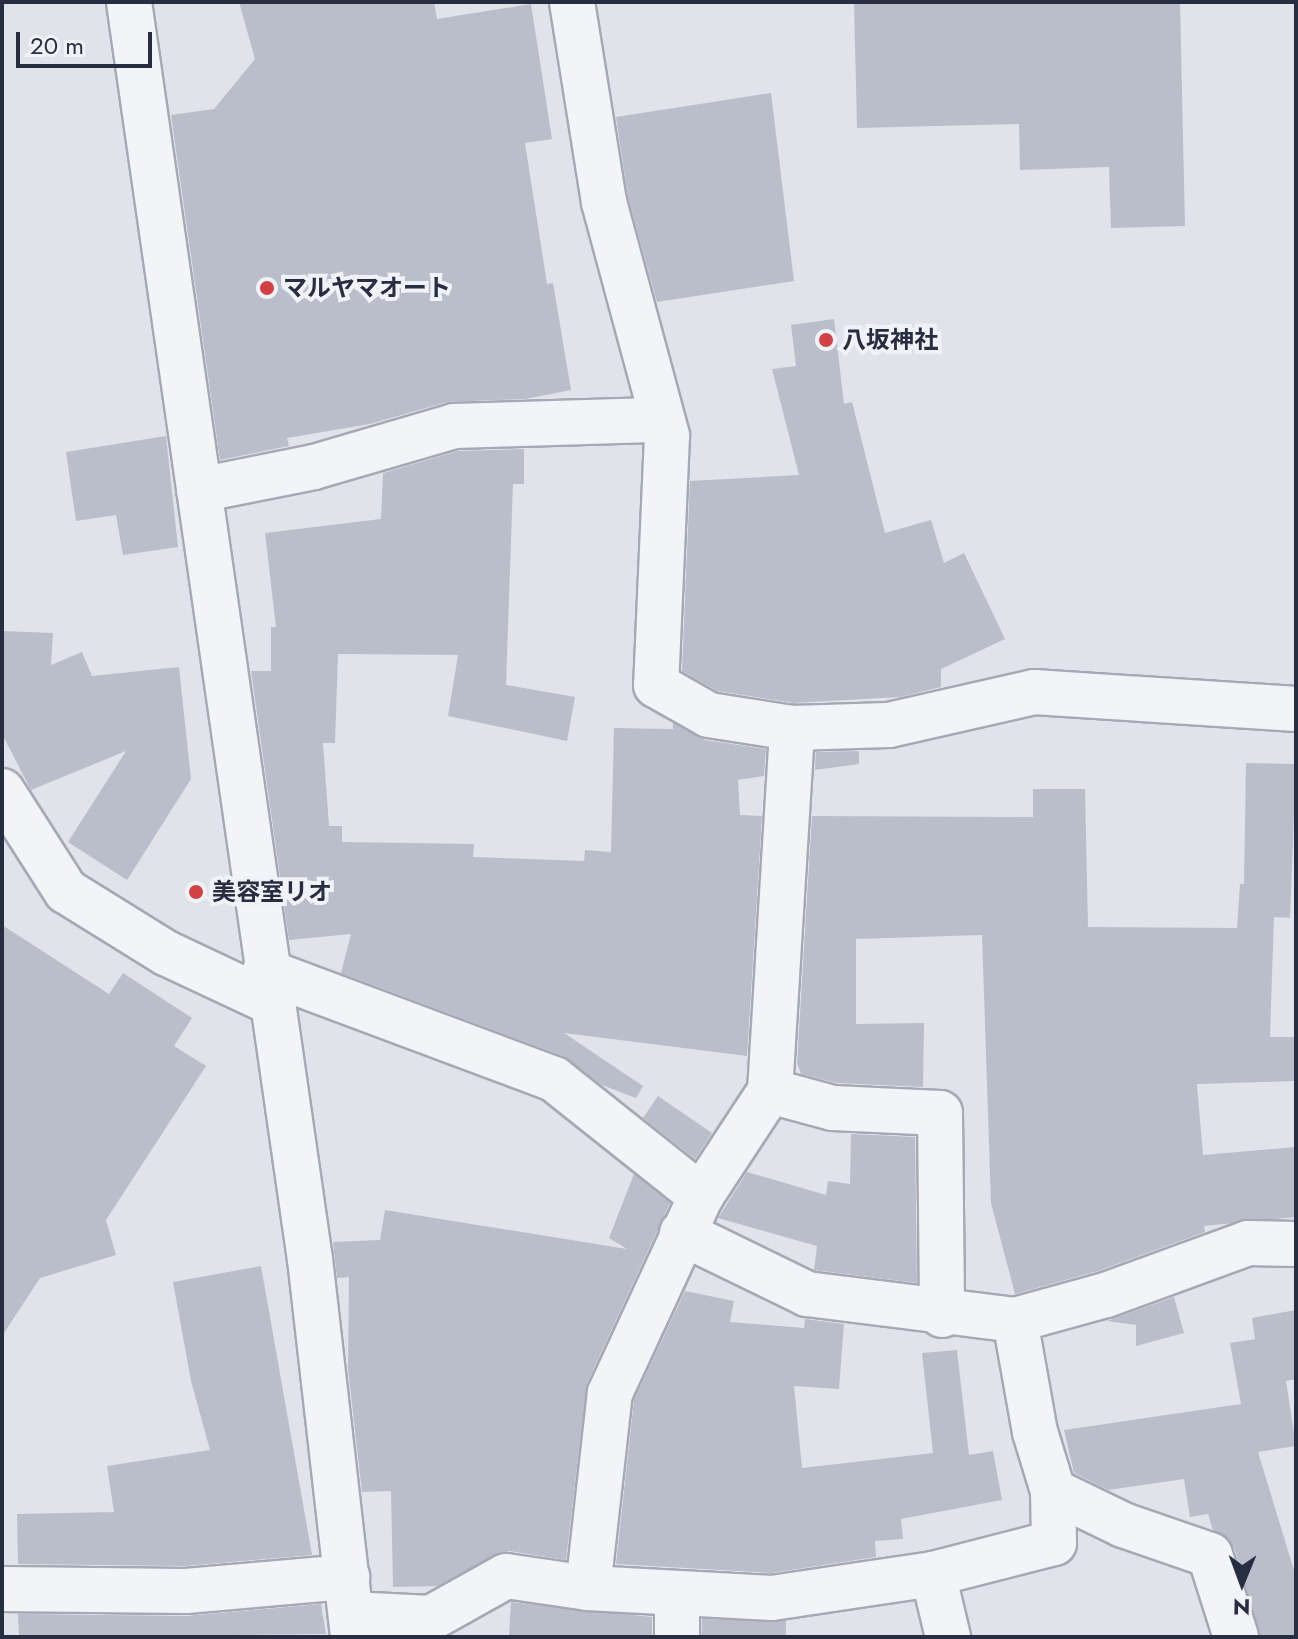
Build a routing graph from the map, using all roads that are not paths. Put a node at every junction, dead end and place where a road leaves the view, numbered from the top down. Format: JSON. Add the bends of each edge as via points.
{"nodes":[{"id":1,"x":129,"y":2,"type":"edge"},
{"id":2,"x":572,"y":2,"type":"edge"},
{"id":3,"x":662,"y":420,"type":"junction"},
{"id":4,"x":199,"y":490,"type":"junction"},
{"id":5,"x":1296,"y":709,"type":"edge"},
{"id":6,"x":792,"y":728,"type":"junction"},
{"id":7,"x":2,"y":791,"type":"edge"},
{"id":8,"x":268,"y":986,"type":"junction"},
{"id":9,"x":770,"y":1091,"type":"junction"},
{"id":10,"x":691,"y":1214,"type":"junction"},
{"id":11,"x":1296,"y":1244,"type":"edge"},
{"id":12,"x":942,"y":1315,"type":"junction"},
{"id":13,"x":1015,"y":1320,"type":"junction"},
{"id":14,"x":1053,"y":1491,"type":"junction"},
{"id":15,"x":933,"y":1574,"type":"junction"},
{"id":16,"x":588,"y":1588,"type":"junction"},
{"id":17,"x":2,"y":1589,"type":"edge"},
{"id":18,"x":677,"y":1593,"type":"junction"},
{"id":19,"x":351,"y":1609,"type":"edge"},
{"id":20,"x":677,"y":1637,"type":"edge"},
{"id":21,"x":948,"y":1637,"type":"edge"},
{"id":22,"x":1236,"y":1637,"type":"edge"}],
"edges":[{"from":1,"to":4,"type":"street"},
{"from":2,"to":3,"type":"street","via":[[604,202]]},
{"from":3,"to":4,"type":"street","via":[[454,426],[314,467]]},
{"from":3,"to":6,"type":"street","via":[[667,436],[656,685],[709,715]]},
{"from":4,"to":8,"type":"street"},
{"from":5,"to":6,"type":"street","via":[[1034,692],[889,725]]},
{"from":6,"to":9,"type":"street"},
{"from":7,"to":8,"type":"street","via":[[66,891],[166,953]]},
{"from":8,"to":10,"type":"street","via":[[554,1079]]},
{"from":8,"to":19,"type":"street","via":[[310,1259]]},
{"from":9,"to":10,"type":"street"},
{"from":9,"to":12,"type":"street","via":[[833,1108],[940,1113]]},
{"from":10,"to":12,"type":"street","via":[[807,1294]]},
{"from":10,"to":16,"type":"street","via":[[610,1393]]},
{"from":11,"to":13,"type":"street","via":[[1248,1243],[1106,1295]]},
{"from":12,"to":13,"type":"street"},
{"from":13,"to":14,"type":"street","via":[[1035,1432]]},
{"from":14,"to":15,"type":"street","via":[[1054,1543]]},
{"from":14,"to":22,"type":"street","via":[[1123,1525],[1210,1555]]},
{"from":15,"to":18,"type":"street","via":[[772,1598]]},
{"from":15,"to":21,"type":"street"},
{"from":16,"to":18,"type":"street"},
{"from":16,"to":19,"type":"street","via":[[506,1576],[431,1618]]},
{"from":17,"to":19,"type":"street","via":[[186,1591]]},
{"from":18,"to":20,"type":"street"}]}
